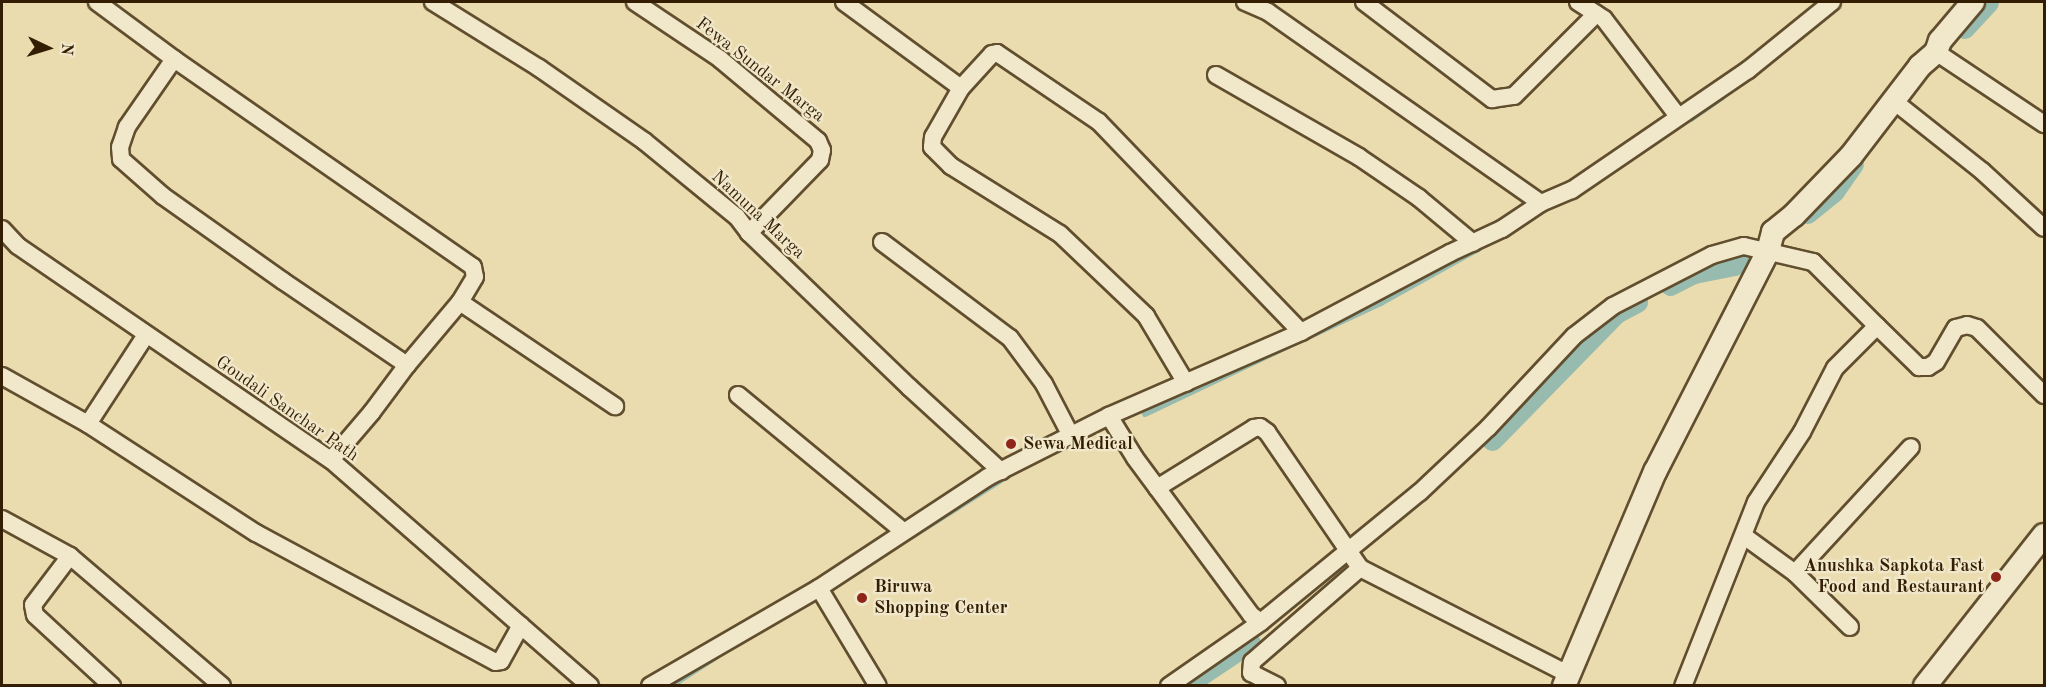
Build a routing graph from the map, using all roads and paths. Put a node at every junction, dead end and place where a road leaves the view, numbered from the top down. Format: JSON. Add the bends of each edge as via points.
{"nodes":[{"id":1,"x":97,"y":2,"type":"edge"},
{"id":2,"x":433,"y":2,"type":"edge"},
{"id":3,"x":635,"y":2,"type":"edge"},
{"id":4,"x":844,"y":2,"type":"edge"},
{"id":5,"x":1245,"y":2,"type":"edge"},
{"id":6,"x":1364,"y":2,"type":"edge"},
{"id":7,"x":1578,"y":2,"type":"edge"},
{"id":8,"x":1832,"y":2,"type":"edge"},
{"id":9,"x":1973,"y":2,"type":"edge"},
{"id":10,"x":1596,"y":14,"type":"junction"},
{"id":11,"x":1936,"y":52,"type":"junction"},
{"id":12,"x":174,"y":59,"type":"junction"},
{"id":13,"x":1216,"y":75,"type":"dead end"},
{"id":14,"x":961,"y":88,"type":"junction"},
{"id":15,"x":1894,"y":102,"type":"junction"},
{"id":16,"x":1678,"y":116,"type":"junction"},
{"id":17,"x":2044,"y":124,"type":"edge"},
{"id":18,"x":1541,"y":202,"type":"junction"},
{"id":19,"x":2044,"y":228,"type":"edge"},
{"id":20,"x":2,"y":229,"type":"edge"},
{"id":21,"x":749,"y":233,"type":"junction"},
{"id":22,"x":882,"y":242,"type":"dead end"},
{"id":23,"x":1473,"y":243,"type":"junction"},
{"id":24,"x":1768,"y":251,"type":"junction"},
{"id":25,"x":460,"y":303,"type":"junction"},
{"id":26,"x":1877,"y":326,"type":"junction"},
{"id":27,"x":1300,"y":332,"type":"junction"},
{"id":28,"x":146,"y":335,"type":"junction"},
{"id":29,"x":407,"y":365,"type":"junction"},
{"id":30,"x":2,"y":376,"type":"edge"},
{"id":31,"x":1186,"y":383,"type":"junction"},
{"id":32,"x":738,"y":395,"type":"dead end"},
{"id":33,"x":2044,"y":395,"type":"edge"},
{"id":34,"x":615,"y":406,"type":"dead end"},
{"id":35,"x":1109,"y":416,"type":"junction"},
{"id":36,"x":88,"y":424,"type":"junction"},
{"id":37,"x":1070,"y":434,"type":"junction"},
{"id":38,"x":1911,"y":447,"type":"dead end"},
{"id":39,"x":331,"y":460,"type":"junction"},
{"id":40,"x":1001,"y":471,"type":"junction"},
{"id":41,"x":1157,"y":488,"type":"junction"},
{"id":42,"x":2,"y":519,"type":"edge"},
{"id":43,"x":903,"y":531,"type":"junction"},
{"id":44,"x":2044,"y":535,"type":"edge"},
{"id":45,"x":1744,"y":537,"type":"junction"},
{"id":46,"x":70,"y":556,"type":"junction"},
{"id":47,"x":1353,"y":558,"type":"junction"},
{"id":48,"x":1795,"y":573,"type":"junction"},
{"id":49,"x":820,"y":589,"type":"junction"},
{"id":50,"x":1261,"y":622,"type":"junction"},
{"id":51,"x":521,"y":626,"type":"junction"},
{"id":52,"x":1850,"y":627,"type":"dead end"},
{"id":53,"x":1566,"y":680,"type":"edge"},
{"id":54,"x":112,"y":686,"type":"edge"},
{"id":55,"x":222,"y":686,"type":"edge"},
{"id":56,"x":590,"y":686,"type":"edge"},
{"id":57,"x":650,"y":686,"type":"edge"},
{"id":58,"x":878,"y":686,"type":"edge"},
{"id":59,"x":1169,"y":686,"type":"edge"},
{"id":60,"x":1277,"y":686,"type":"edge"},
{"id":61,"x":1683,"y":686,"type":"edge"},
{"id":62,"x":1925,"y":686,"type":"edge"}],
"edges":[{"from":1,"to":12,"type":"street"},
{"from":2,"to":21,"type":"street","name":"Namuna Marga","via":[[539,68],[644,141],[737,217]]},
{"from":3,"to":21,"type":"street","name":"Fewa Sundar Marga","via":[[720,59],[818,141],[822,150],[820,160]]},
{"from":4,"to":14,"type":"street"},
{"from":5,"to":18,"type":"street","via":[[1268,12]]},
{"from":6,"to":10,"type":"street","via":[[1492,99],[1514,96]]},
{"from":7,"to":10,"type":"street"},
{"from":8,"to":16,"type":"street","via":[[1748,70]]},
{"from":9,"to":11,"type":"street","via":[[1940,41]]},
{"from":10,"to":16,"type":"street","via":[[1604,19]]},
{"from":11,"to":15,"type":"street","via":[[1920,66]]},
{"from":11,"to":17,"type":"street"},
{"from":12,"to":25,"type":"street","via":[[473,267],[475,277]]},
{"from":12,"to":29,"type":"street","via":[[127,127],[120,147],[121,159],[172,203]]},
{"from":13,"to":23,"type":"street","via":[[1359,157],[1419,198]]},
{"from":14,"to":27,"type":"street","via":[[997,53],[1099,122]]},
{"from":14,"to":31,"type":"street","via":[[933,137],[932,147],[951,166],[1060,234],[1146,316]]},
{"from":15,"to":19,"type":"street","via":[[1982,171]]},
{"from":15,"to":24,"type":"street","via":[[1835,173],[1773,232]]},
{"from":16,"to":18,"type":"street","via":[[1572,190]]},
{"from":18,"to":23,"type":"street"},
{"from":20,"to":28,"type":"street","name":"Goudali Sanchar Path","via":[[18,246]]},
{"from":21,"to":40,"type":"street","name":"Namuna Marga"},
{"from":22,"to":37,"type":"street","via":[[1010,338],[1044,384]]},
{"from":23,"to":27,"type":"street"},
{"from":24,"to":26,"type":"street","via":[[1813,262]]},
{"from":24,"to":47,"type":"street","via":[[1744,246],[1712,255],[1613,306],[1574,336],[1488,428]]},
{"from":24,"to":53,"type":"street","via":[[1655,472]]},
{"from":25,"to":29,"type":"street"},
{"from":25,"to":34,"type":"street"},
{"from":26,"to":33,"type":"street","via":[[1920,367],[1936,362],[1956,328],[1977,328]]},
{"from":26,"to":45,"type":"street","via":[[1835,368],[1802,432],[1756,502]]},
{"from":27,"to":31,"type":"street"},
{"from":28,"to":36,"type":"street"},
{"from":28,"to":39,"type":"street","name":"Goudali Sanchar Path"},
{"from":29,"to":39,"type":"street"},
{"from":30,"to":36,"type":"street"},
{"from":31,"to":35,"type":"street"},
{"from":32,"to":43,"type":"street"},
{"from":35,"to":37,"type":"street"},
{"from":35,"to":41,"type":"street"},
{"from":36,"to":51,"type":"street","via":[[256,533],[496,662],[501,661]]},
{"from":37,"to":40,"type":"street"},
{"from":38,"to":48,"type":"street"},
{"from":39,"to":51,"type":"street","name":"Goudali Sanchar Path"},
{"from":40,"to":43,"type":"street"},
{"from":41,"to":47,"type":"street","via":[[1254,428],[1260,428],[1267,432]]},
{"from":41,"to":50,"type":"street","via":[[1251,615]]},
{"from":42,"to":46,"type":"street"},
{"from":43,"to":49,"type":"street"},
{"from":44,"to":62,"type":"street"},
{"from":45,"to":48,"type":"street"},
{"from":45,"to":61,"type":"street"},
{"from":46,"to":54,"type":"street","via":[[33,604],[35,615]]},
{"from":46,"to":55,"type":"street"},
{"from":47,"to":50,"type":"street"},
{"from":47,"to":53,"type":"street"},
{"from":47,"to":60,"type":"street","via":[[1252,662],[1251,673]]},
{"from":48,"to":52,"type":"street"},
{"from":49,"to":57,"type":"street"},
{"from":49,"to":58,"type":"street"},
{"from":50,"to":59,"type":"street"},
{"from":51,"to":56,"type":"street","name":"Goudali Sanchar Path"}]}
